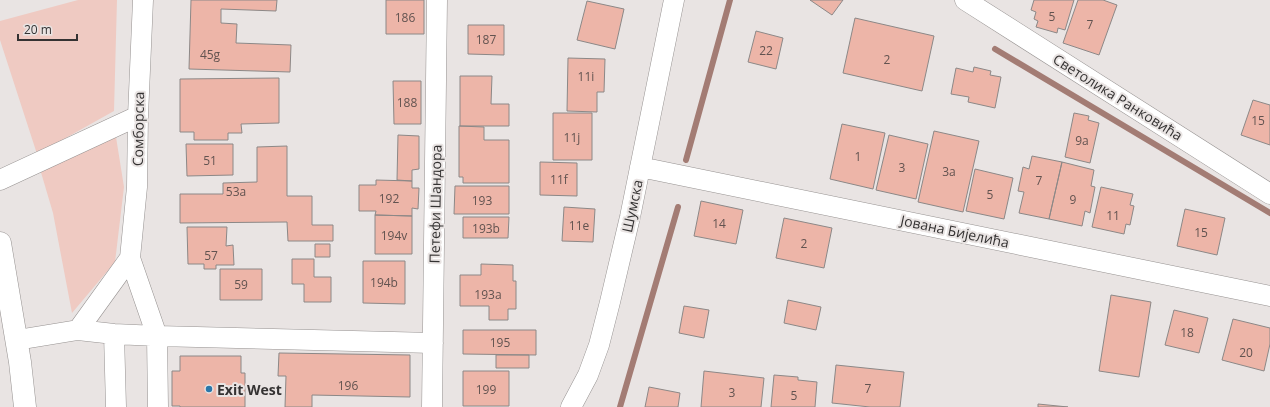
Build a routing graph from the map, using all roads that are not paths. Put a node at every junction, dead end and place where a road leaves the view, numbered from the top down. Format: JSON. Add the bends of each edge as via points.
{"nodes":[{"id":1,"x":143,"y":0,"type":"edge"},
{"id":2,"x":437,"y":0,"type":"edge"},
{"id":3,"x":674,"y":0,"type":"edge"},
{"id":4,"x":965,"y":0,"type":"edge"},
{"id":5,"x":138,"y":116,"type":"junction"},
{"id":6,"x":640,"y":167,"type":"junction"},
{"id":7,"x":0,"y":180,"type":"edge"},
{"id":8,"x":1270,"y":194,"type":"edge"},
{"id":9,"x":0,"y":243,"type":"edge"},
{"id":10,"x":130,"y":258,"type":"junction"},
{"id":11,"x":1270,"y":296,"type":"edge"},
{"id":12,"x":78,"y":330,"type":"junction"},
{"id":13,"x":114,"y":334,"type":"junction"},
{"id":14,"x":157,"y":336,"type":"junction"},
{"id":15,"x":17,"y":340,"type":"junction"},
{"id":16,"x":433,"y":343,"type":"junction"},
{"id":17,"x":25,"y":407,"type":"edge"},
{"id":18,"x":116,"y":407,"type":"edge"},
{"id":19,"x":158,"y":407,"type":"edge"},
{"id":20,"x":432,"y":407,"type":"edge"},
{"id":21,"x":571,"y":407,"type":"edge"}],
"edges":[{"from":1,"to":5,"type":"street","name":"Сомборска"},
{"from":2,"to":16,"type":"street","name":"Петефи Шандора"},
{"from":3,"to":6,"type":"street","name":"Шумска"},
{"from":4,"to":8,"type":"street","name":"Светолика Ранковића"},
{"from":5,"to":7,"type":"street"},
{"from":5,"to":10,"type":"street","name":"Сомборска","via":[[137,187]]},
{"from":6,"to":11,"type":"street","name":"Јована Бијелића"},
{"from":6,"to":21,"type":"street","name":"Шумска","via":[[599,345],[588,375]]},
{"from":9,"to":15,"type":"main road"},
{"from":10,"to":12,"type":"street"},
{"from":10,"to":14,"type":"street","name":"Сомборска"},
{"from":12,"to":13,"type":"street"},
{"from":12,"to":15,"type":"street"},
{"from":13,"to":14,"type":"street"},
{"from":13,"to":18,"type":"street"},
{"from":14,"to":16,"type":"street"},
{"from":14,"to":19,"type":"street","name":"Сомборска"},
{"from":15,"to":17,"type":"main road"},
{"from":16,"to":20,"type":"street","name":"Петефи Шандора"}]}
